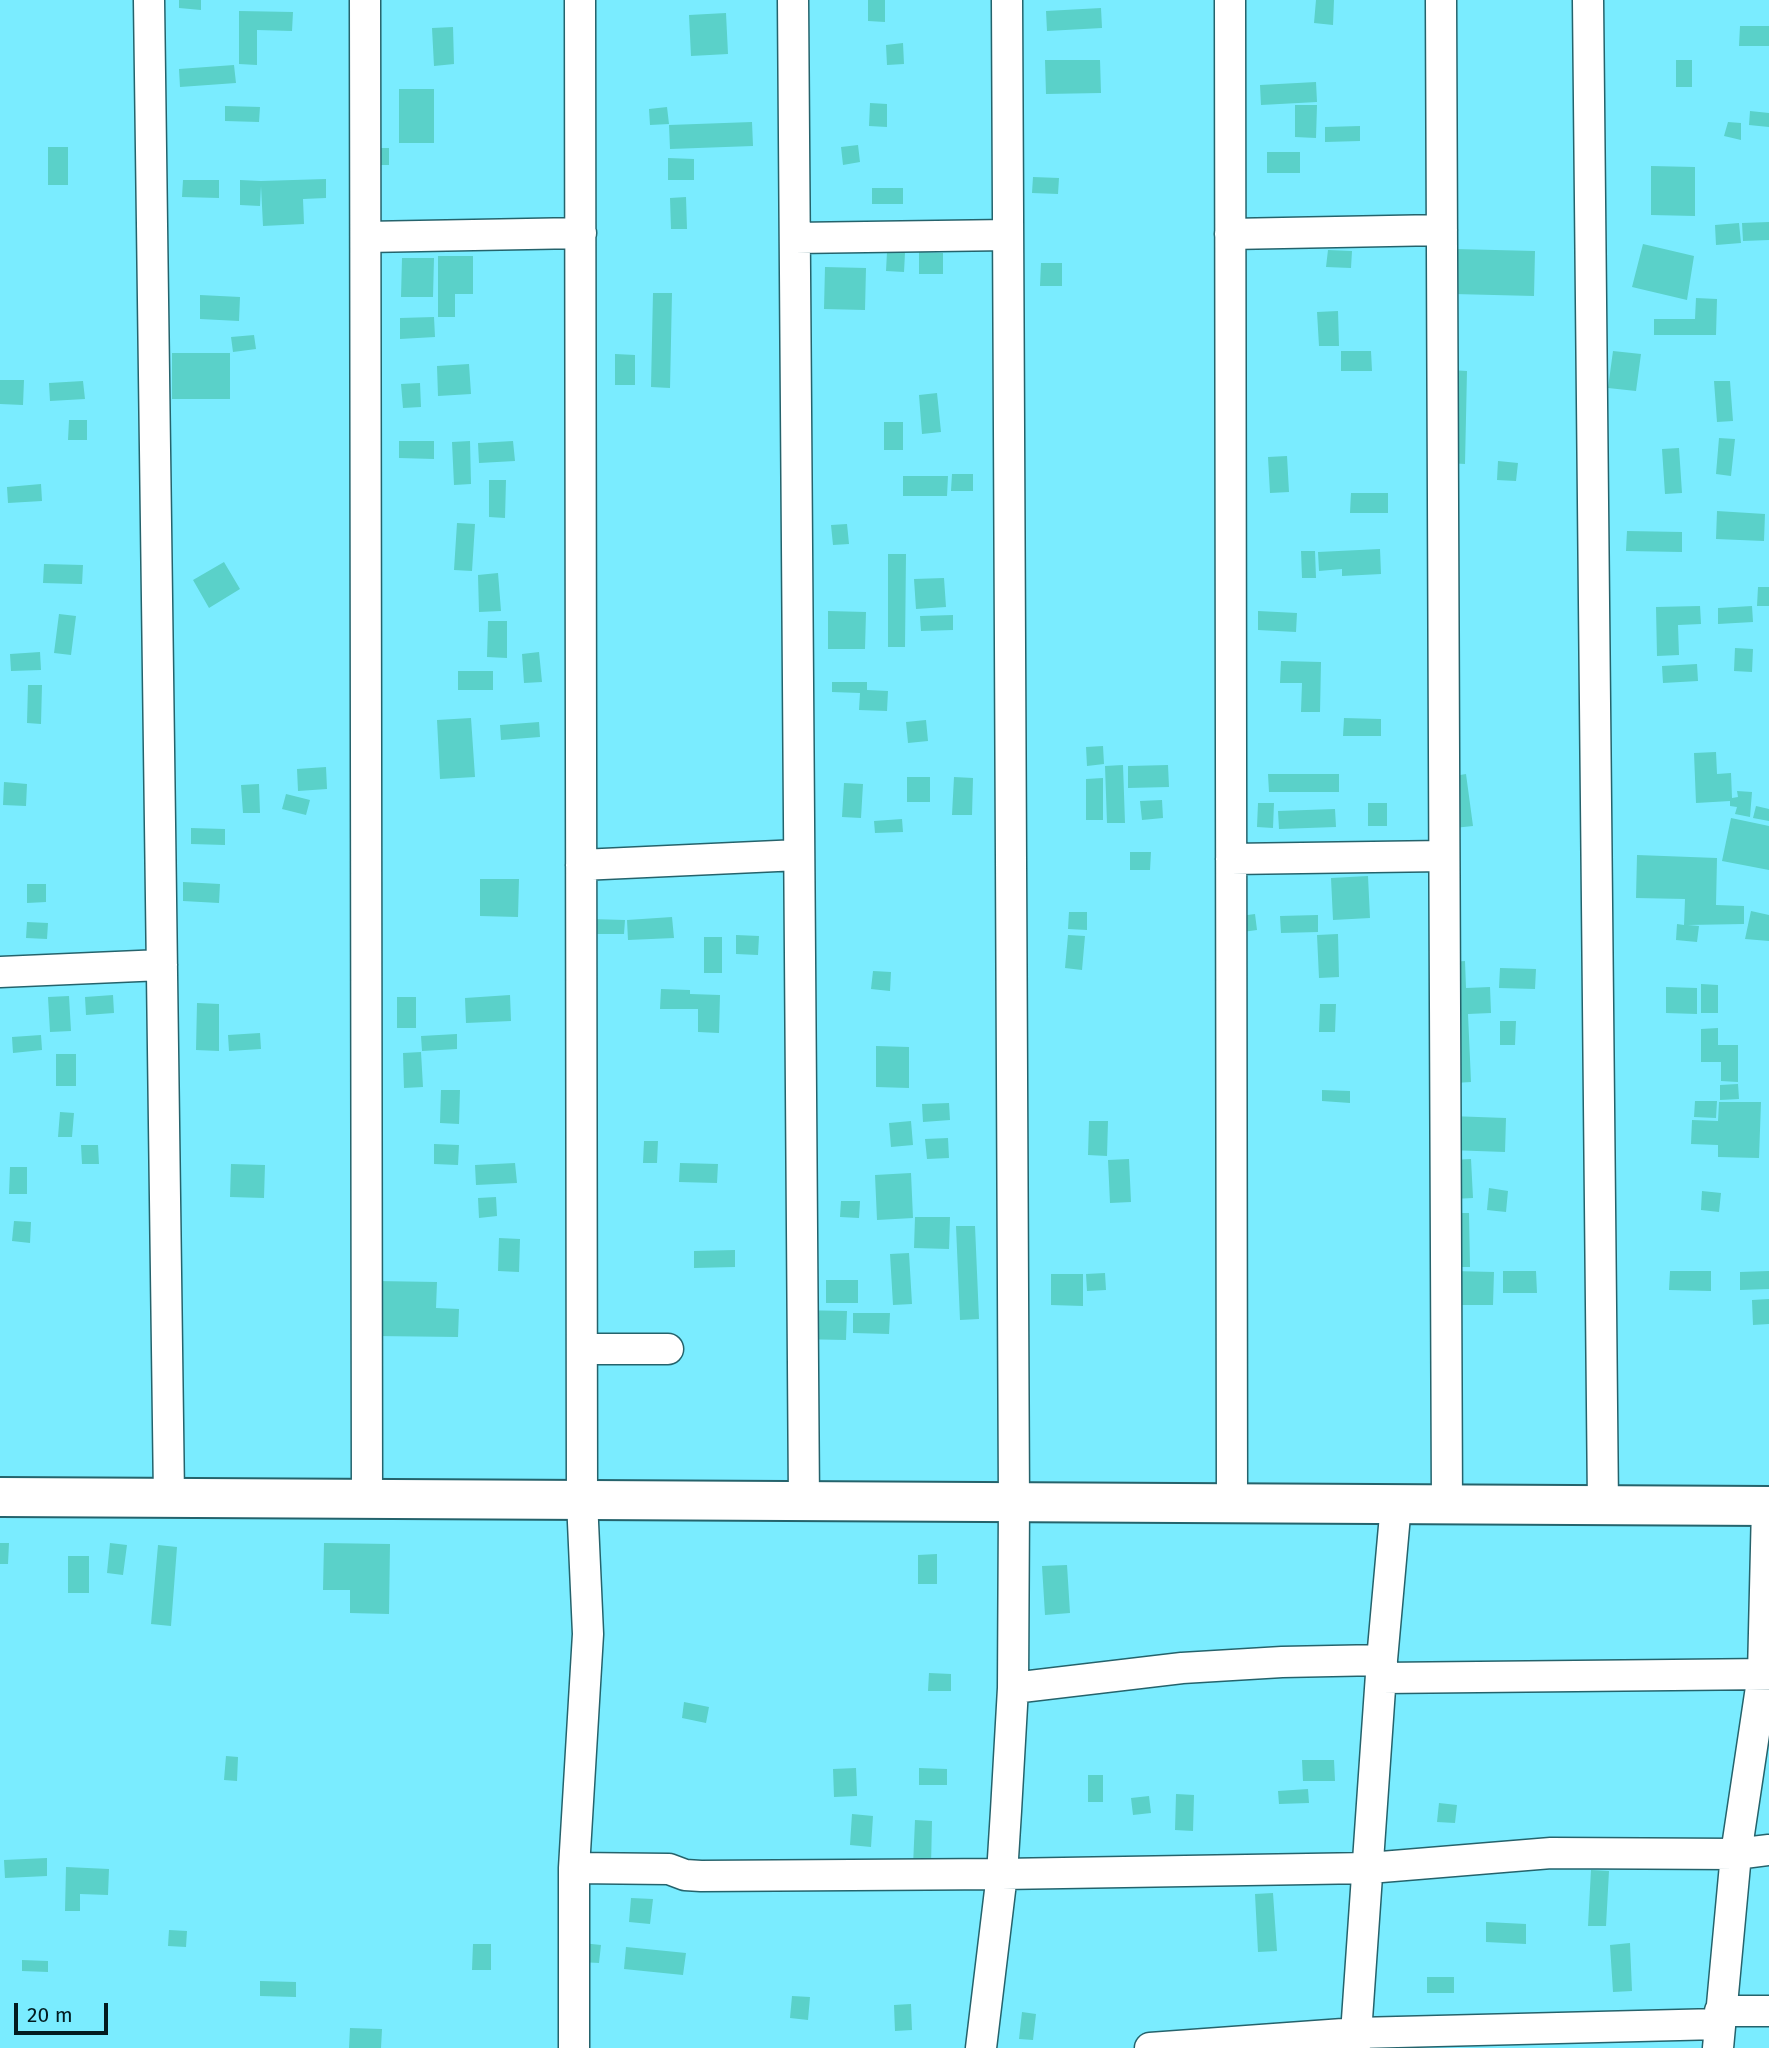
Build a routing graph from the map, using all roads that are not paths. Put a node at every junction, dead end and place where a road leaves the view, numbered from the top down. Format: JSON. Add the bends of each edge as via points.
{"nodes":[{"id":1,"x":149,"y":0,"type":"edge"},
{"id":2,"x":365,"y":0,"type":"edge"},
{"id":3,"x":580,"y":0,"type":"edge"},
{"id":4,"x":793,"y":0,"type":"edge"},
{"id":5,"x":1007,"y":0,"type":"edge"},
{"id":6,"x":1230,"y":0,"type":"edge"},
{"id":7,"x":1441,"y":0,"type":"edge"},
{"id":8,"x":1588,"y":0,"type":"edge"},
{"id":9,"x":1442,"y":230,"type":"junction"},
{"id":10,"x":580,"y":233,"type":"junction"},
{"id":11,"x":1008,"y":234,"type":"junction"},
{"id":12,"x":1230,"y":234,"type":"junction"},
{"id":13,"x":366,"y":237,"type":"junction"},
{"id":14,"x":795,"y":238,"type":"junction"},
{"id":15,"x":799,"y":855,"type":"junction"},
{"id":16,"x":1444,"y":856,"type":"junction"},
{"id":17,"x":1231,"y":859,"type":"junction"},
{"id":18,"x":581,"y":865,"type":"junction"},
{"id":19,"x":162,"y":965,"type":"junction"},
{"id":20,"x":0,"y":972,"type":"edge"},
{"id":21,"x":582,"y":1349,"type":"junction"},
{"id":22,"x":668,"y":1349,"type":"dead end"},
{"id":23,"x":0,"y":1497,"type":"edge"},
{"id":24,"x":169,"y":1497,"type":"junction"},
{"id":25,"x":367,"y":1498,"type":"junction"},
{"id":26,"x":582,"y":1500,"type":"junction"},
{"id":27,"x":804,"y":1501,"type":"junction"},
{"id":28,"x":1014,"y":1502,"type":"junction"},
{"id":29,"x":1233,"y":1503,"type":"junction"},
{"id":30,"x":1396,"y":1504,"type":"junction"},
{"id":31,"x":1447,"y":1504,"type":"junction"},
{"id":32,"x":1603,"y":1505,"type":"junction"},
{"id":33,"x":1768,"y":1506,"type":"edge"},
{"id":34,"x":1382,"y":1669,"type":"junction"},
{"id":35,"x":1766,"y":1674,"type":"edge"},
{"id":36,"x":1013,"y":1688,"type":"junction"},
{"id":37,"x":1769,"y":1850,"type":"edge"},
{"id":38,"x":1736,"y":1854,"type":"junction"},
{"id":39,"x":574,"y":1868,"type":"junction"},
{"id":40,"x":1369,"y":1868,"type":"junction"},
{"id":41,"x":1002,"y":1874,"type":"junction"},
{"id":42,"x":1769,"y":2011,"type":"edge"},
{"id":43,"x":1719,"y":2028,"type":"edge"},
{"id":44,"x":1356,"y":2041,"type":"edge"},
{"id":45,"x":574,"y":2048,"type":"edge"},
{"id":46,"x":981,"y":2048,"type":"edge"},
{"id":47,"x":1150,"y":2048,"type":"edge"}],
"edges":[{"from":1,"to":19,"type":"street"},
{"from":2,"to":13,"type":"street"},
{"from":3,"to":10,"type":"street"},
{"from":4,"to":14,"type":"street"},
{"from":5,"to":11,"type":"street"},
{"from":6,"to":12,"type":"street"},
{"from":7,"to":9,"type":"street"},
{"from":8,"to":32,"type":"street"},
{"from":9,"to":12,"type":"street"},
{"from":9,"to":16,"type":"street"},
{"from":10,"to":13,"type":"street"},
{"from":10,"to":18,"type":"street"},
{"from":11,"to":14,"type":"street"},
{"from":11,"to":28,"type":"street"},
{"from":12,"to":17,"type":"street"},
{"from":13,"to":25,"type":"street"},
{"from":14,"to":15,"type":"street"},
{"from":15,"to":18,"type":"street"},
{"from":15,"to":27,"type":"street"},
{"from":16,"to":17,"type":"street"},
{"from":16,"to":31,"type":"street"},
{"from":17,"to":29,"type":"street"},
{"from":18,"to":21,"type":"street"},
{"from":19,"to":20,"type":"street"},
{"from":19,"to":24,"type":"street"},
{"from":21,"to":22,"type":"street"},
{"from":21,"to":26,"type":"street"},
{"from":23,"to":24,"type":"street"},
{"from":24,"to":25,"type":"street"},
{"from":25,"to":26,"type":"street"},
{"from":26,"to":27,"type":"street"},
{"from":26,"to":39,"type":"street","via":[[588,1634]]},
{"from":27,"to":28,"type":"street"},
{"from":28,"to":29,"type":"street"},
{"from":28,"to":36,"type":"street"},
{"from":29,"to":30,"type":"street"},
{"from":30,"to":31,"type":"street"},
{"from":30,"to":34,"type":"street"},
{"from":31,"to":32,"type":"street"},
{"from":32,"to":33,"type":"street"},
{"from":33,"to":35,"type":"street"},
{"from":34,"to":35,"type":"street"},
{"from":34,"to":36,"type":"street","via":[[1282,1662],[1182,1668]]},
{"from":34,"to":40,"type":"street"},
{"from":35,"to":38,"type":"street"},
{"from":36,"to":41,"type":"street"},
{"from":37,"to":38,"type":"street"},
{"from":38,"to":40,"type":"street","via":[[1551,1853]]},
{"from":38,"to":43,"type":"street"},
{"from":39,"to":41,"type":"street","via":[[669,1869],[701,1876]]},
{"from":39,"to":45,"type":"street"},
{"from":40,"to":41,"type":"street"},
{"from":40,"to":44,"type":"street"},
{"from":41,"to":46,"type":"street"},
{"from":42,"to":43,"type":"street"},
{"from":43,"to":44,"type":"street"},
{"from":44,"to":47,"type":"street"}]}
